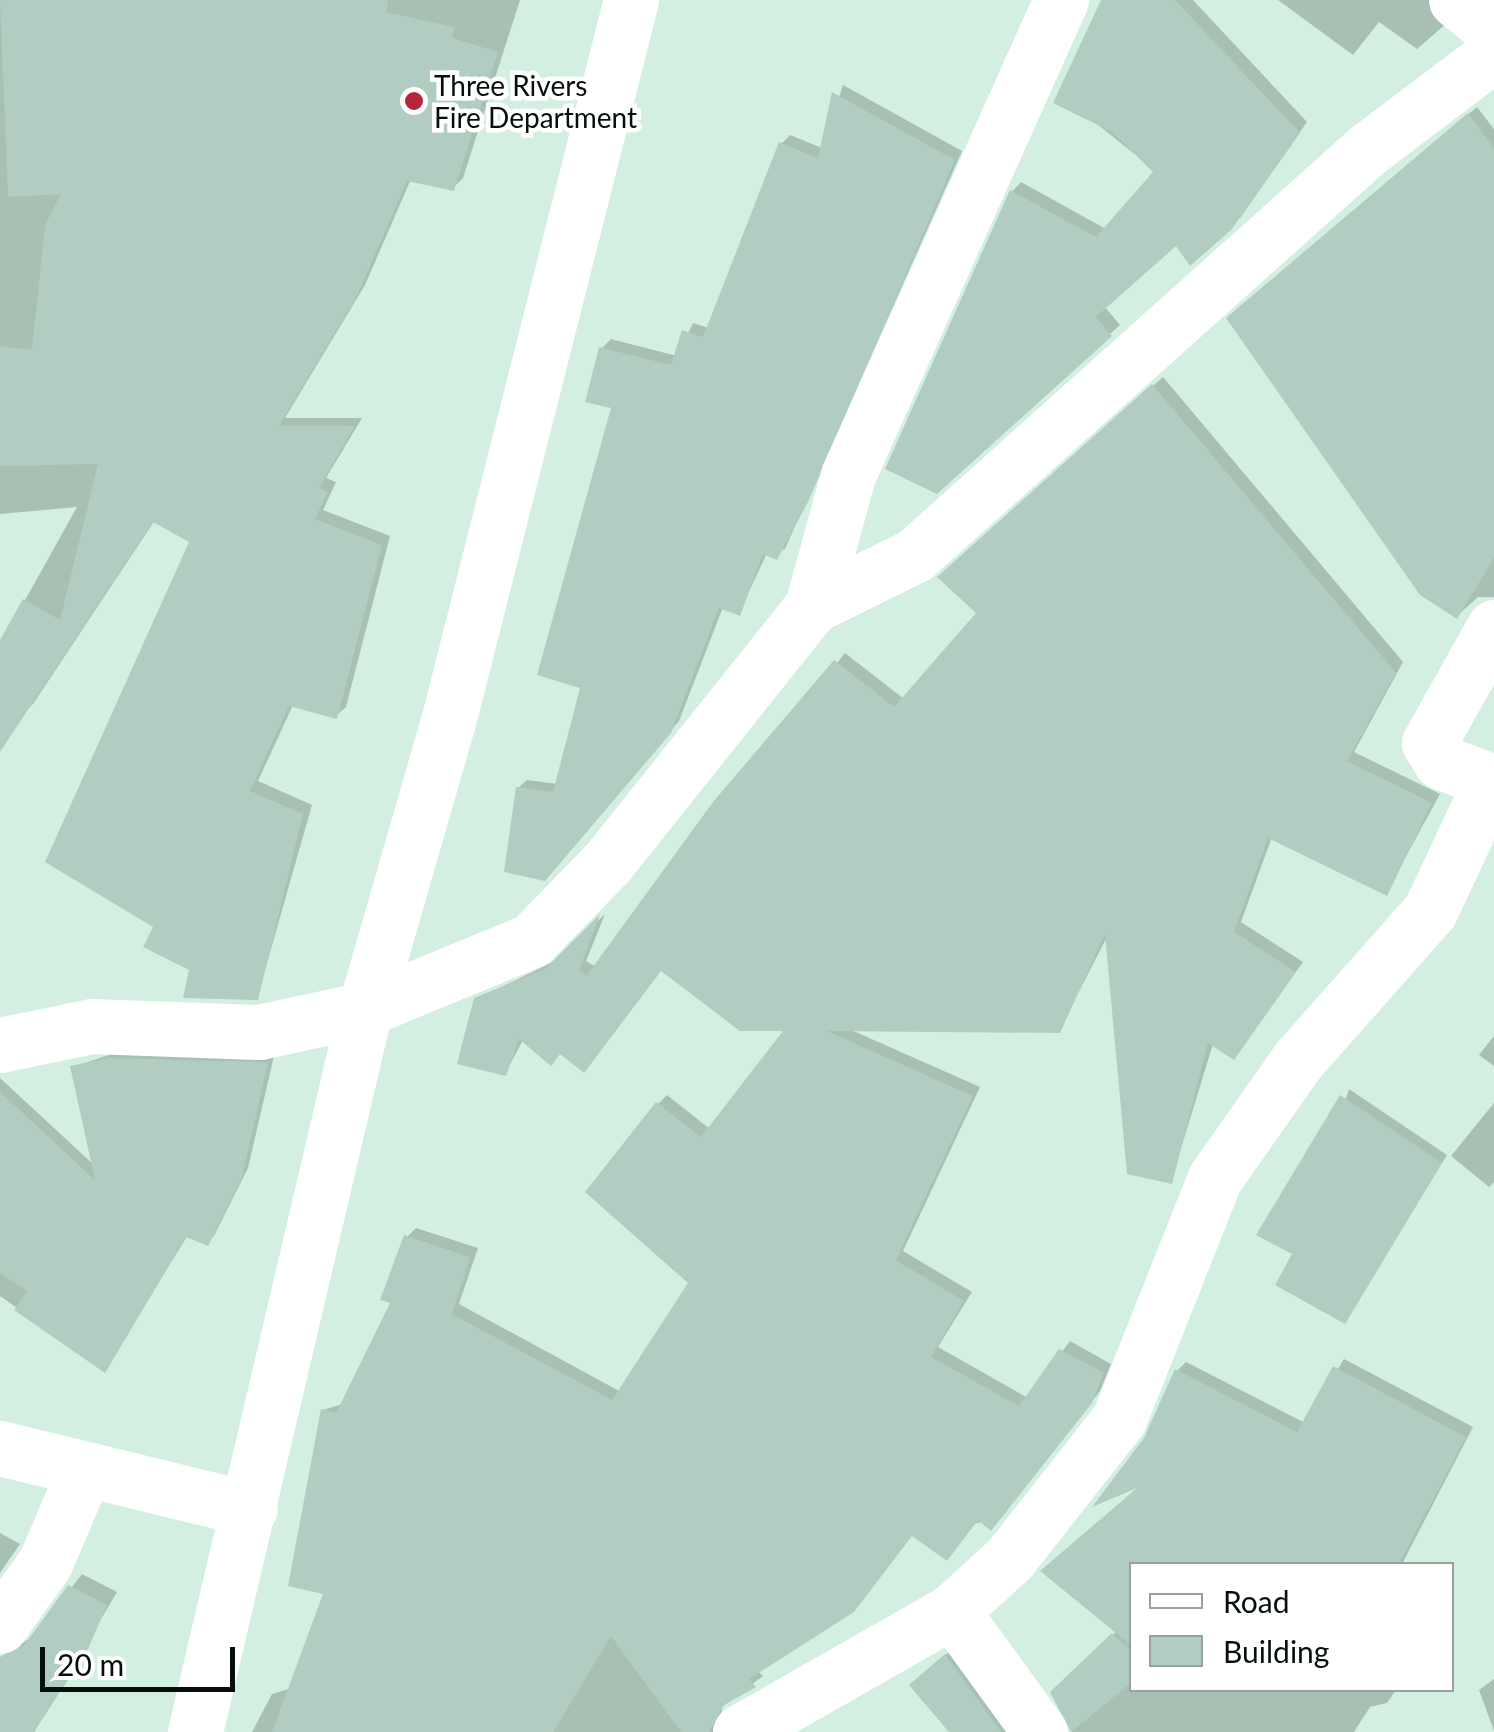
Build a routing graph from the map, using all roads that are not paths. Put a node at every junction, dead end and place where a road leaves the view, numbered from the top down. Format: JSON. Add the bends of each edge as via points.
{"nodes":[{"id":1,"x":631,"y":0,"type":"edge"},
{"id":2,"x":1061,"y":0,"type":"edge"},
{"id":3,"x":1456,"y":0,"type":"edge"},
{"id":4,"x":1494,"y":30,"type":"edge"},
{"id":5,"x":1494,"y":54,"type":"edge"},
{"id":6,"x":812,"y":606,"type":"junction"},
{"id":7,"x":1494,"y":626,"type":"edge"},
{"id":8,"x":1493,"y":781,"type":"edge"},
{"id":9,"x":365,"y":1009,"type":"junction"},
{"id":10,"x":0,"y":1045,"type":"edge"},
{"id":11,"x":0,"y":1448,"type":"edge"},
{"id":12,"x":85,"y":1469,"type":"junction"},
{"id":13,"x":250,"y":1509,"type":"junction"},
{"id":14,"x":952,"y":1611,"type":"junction"},
{"id":15,"x":0,"y":1626,"type":"edge"},
{"id":16,"x":195,"y":1732,"type":"edge"},
{"id":17,"x":740,"y":1732,"type":"edge"},
{"id":18,"x":1040,"y":1732,"type":"edge"}],
"edges":[{"from":1,"to":9,"type":"street","via":[[448,722]]},
{"from":2,"to":6,"type":"street","via":[[848,475]]},
{"from":3,"to":4,"type":"street"},
{"from":5,"to":6,"type":"street","via":[[1367,150],[915,555]]},
{"from":6,"to":9,"type":"street","via":[[608,863],[532,940]]},
{"from":7,"to":8,"type":"street","via":[[1429,744],[1441,762]]},
{"from":8,"to":14,"type":"street","via":[[1430,911],[1363,986],[1215,1178],[1119,1419],[1010,1558]]},
{"from":9,"to":10,"type":"street","via":[[259,1032],[92,1026]]},
{"from":9,"to":13,"type":"street"},
{"from":11,"to":12,"type":"street"},
{"from":12,"to":13,"type":"street"},
{"from":12,"to":15,"type":"street","via":[[45,1563]]},
{"from":13,"to":16,"type":"street"},
{"from":14,"to":17,"type":"street"},
{"from":14,"to":18,"type":"street"}]}
